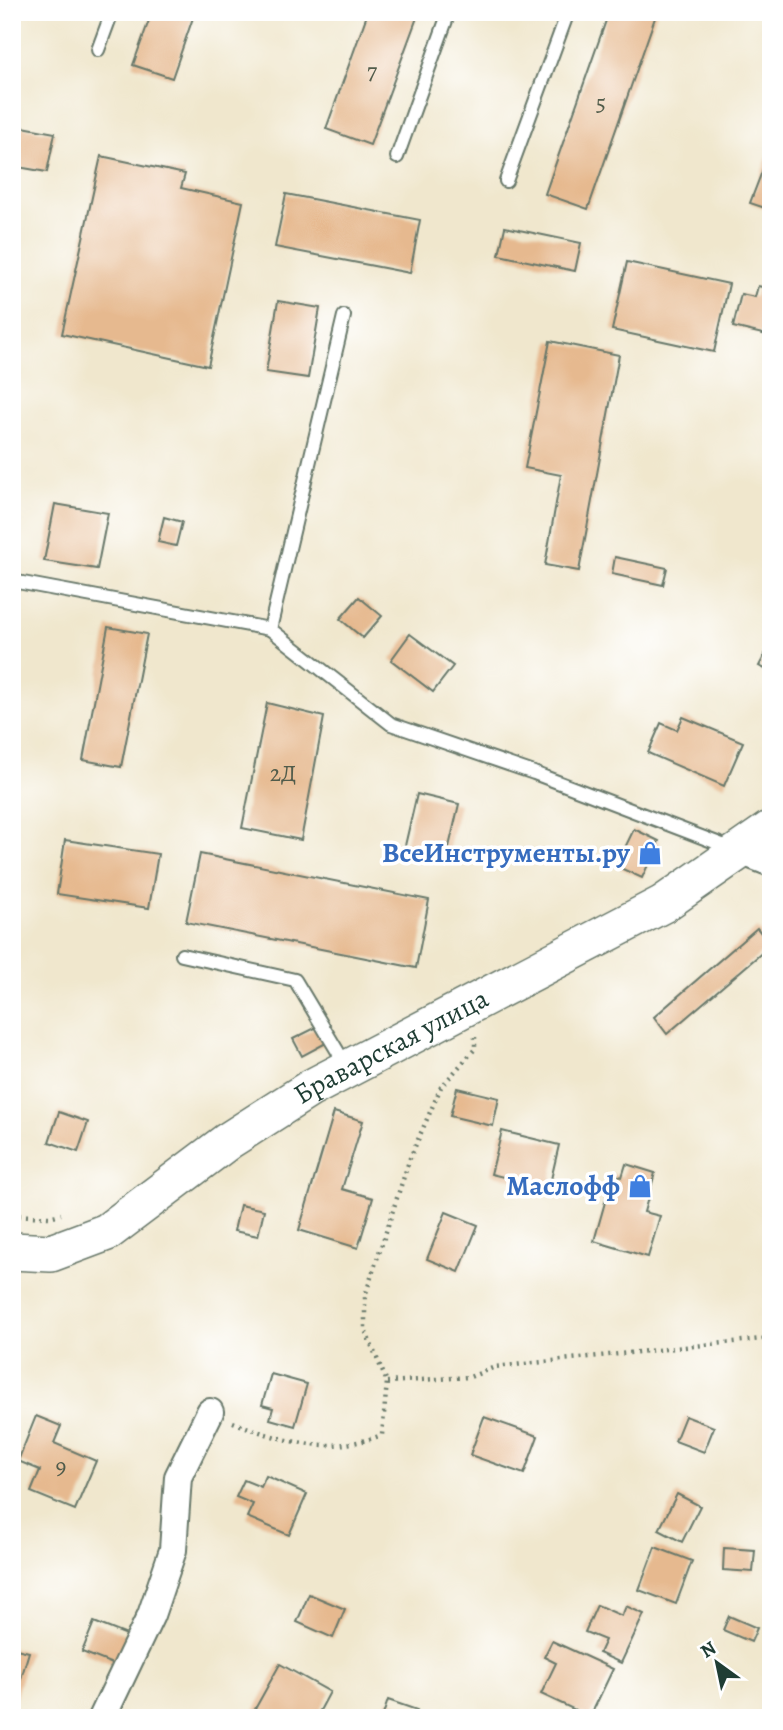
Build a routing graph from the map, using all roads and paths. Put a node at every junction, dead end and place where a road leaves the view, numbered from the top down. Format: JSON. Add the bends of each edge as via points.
{"nodes":[{"id":1,"x":112,"y":12,"type":"edge"},
{"id":2,"x":449,"y":12,"type":"edge"},
{"id":3,"x":568,"y":12,"type":"edge"},
{"id":4,"x":98,"y":50,"type":"dead end"},
{"id":5,"x":397,"y":157,"type":"dead end"},
{"id":6,"x":506,"y":181,"type":"dead end"},
{"id":7,"x":344,"y":316,"type":"dead end"},
{"id":8,"x":12,"y":581,"type":"edge"},
{"id":9,"x":270,"y":629,"type":"junction"},
{"id":10,"x":771,"y":829,"type":"edge"},
{"id":11,"x":755,"y":858,"type":"edge"},
{"id":12,"x":182,"y":954,"type":"dead end"},
{"id":13,"x":477,"y":1002,"type":"junction"},
{"id":14,"x":347,"y":1068,"type":"junction"},
{"id":15,"x":12,"y":1251,"type":"edge"},
{"id":16,"x":771,"y":1338,"type":"edge"},
{"id":17,"x":387,"y":1382,"type":"junction"},
{"id":18,"x":210,"y":1412,"type":"joint"},
{"id":19,"x":102,"y":1718,"type":"edge"}],
"edges":[{"from":1,"to":4,"type":"lane"},
{"from":2,"to":5,"type":"lane"},
{"from":3,"to":6,"type":"lane"},
{"from":7,"to":9,"type":"lane"},
{"from":8,"to":9,"type":"lane"},
{"from":9,"to":11,"type":"lane","via":[[391,724]]},
{"from":10,"to":11,"type":"main road","name":"Браварская улица"},
{"from":11,"to":13,"type":"main road","name":"Браварская улица"},
{"from":12,"to":14,"type":"lane","via":[[295,980]]},
{"from":13,"to":14,"type":"main road","name":"Браварская улица"},
{"from":13,"to":17,"type":"path","via":[[475,1049],[441,1087],[410,1158],[365,1296],[365,1330]]},
{"from":14,"to":15,"type":"main road","name":"Браварская улица","via":[[228,1141],[107,1233],[51,1253]]},
{"from":16,"to":17,"type":"path","via":[[495,1367],[470,1377]]},
{"from":17,"to":18,"type":"path","via":[[382,1434],[364,1441],[308,1446],[271,1437]]},
{"from":18,"to":19,"type":"street","via":[[177,1477],[173,1550],[151,1615]]}]}
